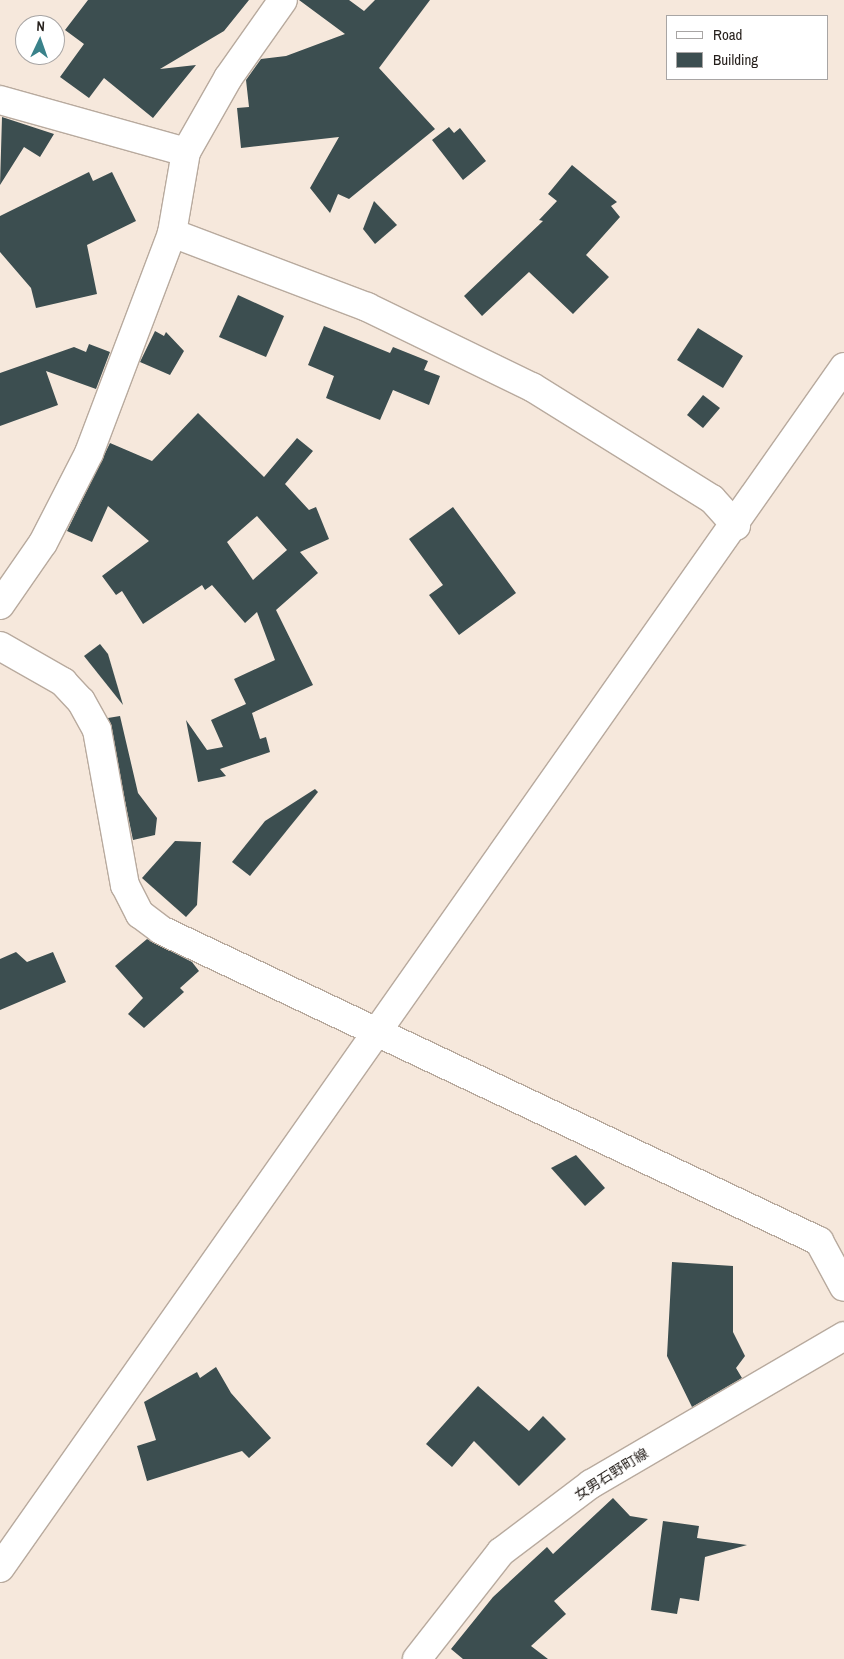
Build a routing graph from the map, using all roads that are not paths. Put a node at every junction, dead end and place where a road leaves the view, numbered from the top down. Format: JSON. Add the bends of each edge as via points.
{"nodes":[{"id":1,"x":283,"y":0,"type":"edge"},
{"id":2,"x":0,"y":100,"type":"edge"},
{"id":3,"x":186,"y":152,"type":"junction"},
{"id":4,"x":172,"y":233,"type":"junction"},
{"id":5,"x":844,"y":367,"type":"edge"},
{"id":6,"x":736,"y":526,"type":"junction"},
{"id":7,"x":0,"y":605,"type":"edge"},
{"id":8,"x":0,"y":646,"type":"edge"},
{"id":9,"x":376,"y":1029,"type":"junction"},
{"id":10,"x":844,"y":1287,"type":"edge"},
{"id":11,"x":844,"y":1336,"type":"edge"},
{"id":12,"x":0,"y":1568,"type":"edge"},
{"id":13,"x":417,"y":1659,"type":"edge"}],
"edges":[{"from":1,"to":3,"type":"street","via":[[228,78]]},
{"from":2,"to":3,"type":"street"},
{"from":3,"to":4,"type":"street"},
{"from":4,"to":6,"type":"street","via":[[367,307],[532,387],[712,499]]},
{"from":4,"to":7,"type":"street","via":[[89,453],[43,543]]},
{"from":5,"to":6,"type":"street"},
{"from":6,"to":9,"type":"street"},
{"from":8,"to":9,"type":"street","via":[[63,682],[81,701],[97,730],[125,885],[140,914],[161,930]]},
{"from":9,"to":10,"type":"street","via":[[819,1241]]},
{"from":9,"to":12,"type":"street"},
{"from":11,"to":13,"type":"street","name":"女男石野町線","via":[[591,1484],[501,1552]]}]}
